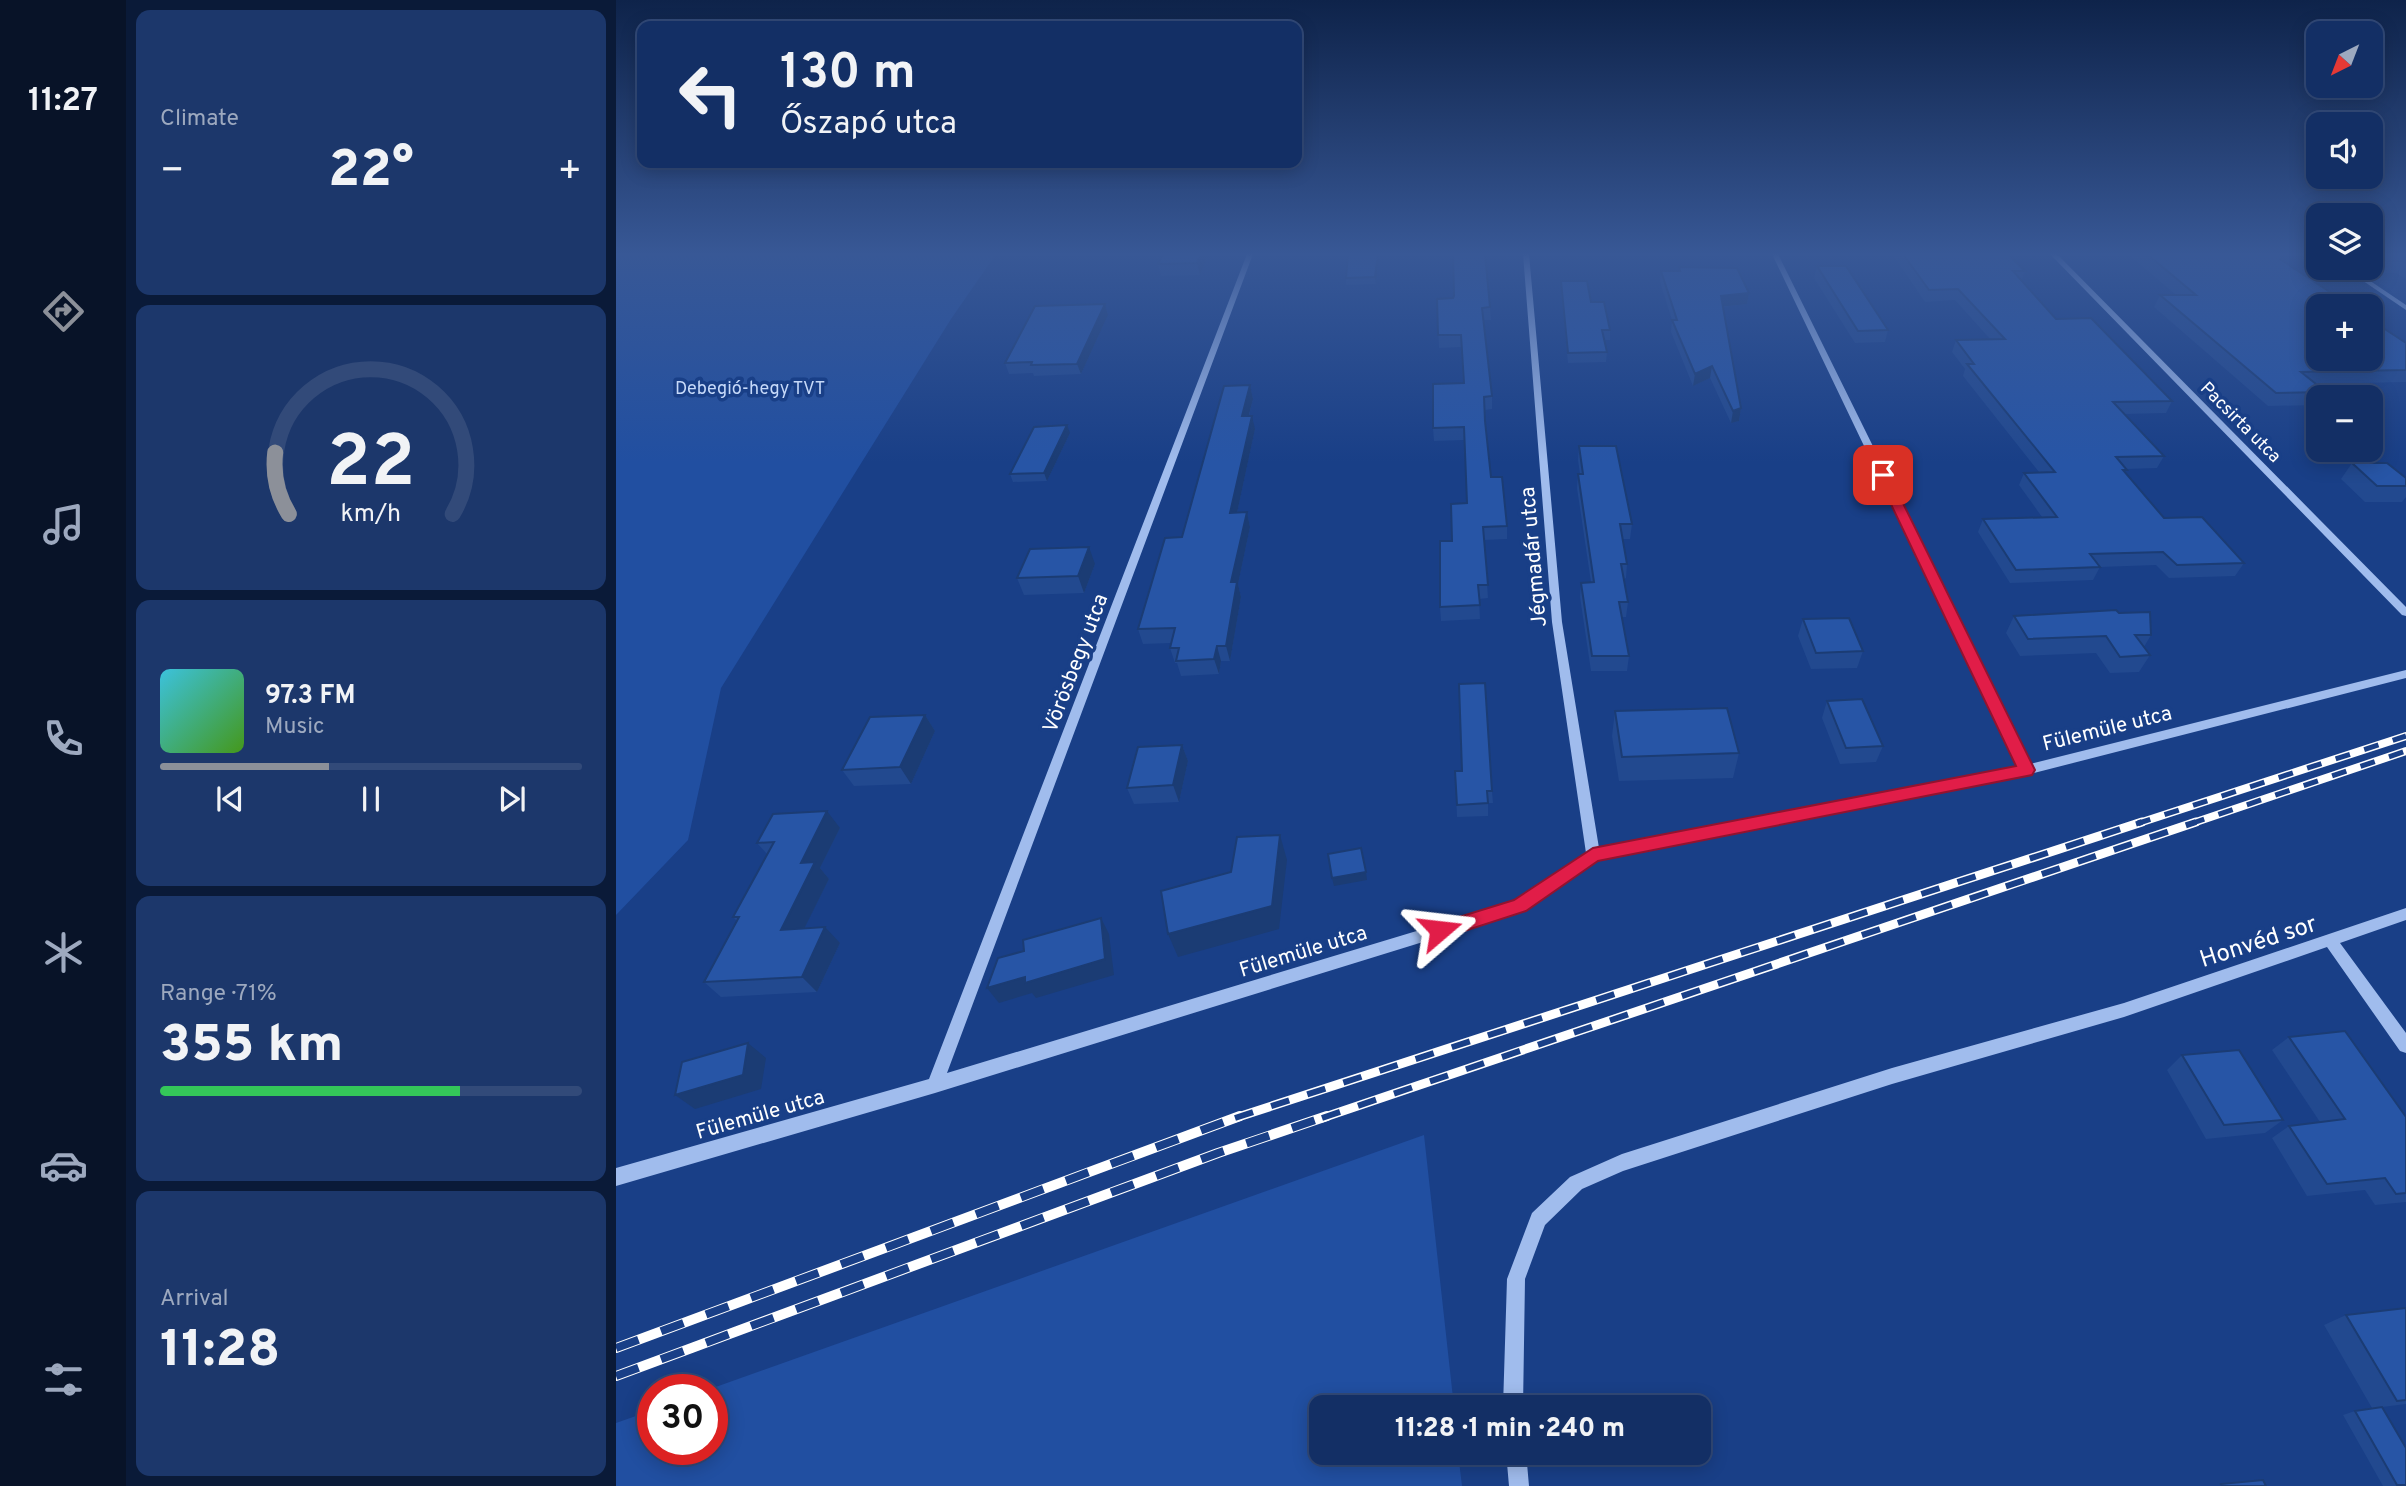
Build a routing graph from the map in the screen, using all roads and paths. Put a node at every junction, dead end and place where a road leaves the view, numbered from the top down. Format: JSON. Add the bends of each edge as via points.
{"nodes":[{"id":1,"x":1224,"y":323,"type":"edge"},
{"id":2,"x":1532,"y":323,"type":"edge"},
{"id":3,"x":1809,"y":323,"type":"edge"},
{"id":4,"x":2121,"y":323,"type":"edge"},
{"id":5,"x":2406,"y":613,"type":"edge"},
{"id":6,"x":2406,"y":674,"type":"edge"},
{"id":7,"x":2026,"y":770,"type":"junction"},
{"id":8,"x":1593,"y":855,"type":"junction"},
{"id":9,"x":2406,"y":914,"type":"edge"},
{"id":10,"x":2331,"y":941,"type":"junction"},
{"id":11,"x":2406,"y":1046,"type":"edge"},
{"id":12,"x":935,"y":1085,"type":"junction"},
{"id":13,"x":616,"y":1177,"type":"edge"},
{"id":14,"x":1513,"y":1395,"type":"edge"},
{"id":15,"x":1517,"y":1465,"type":"edge"},
{"id":16,"x":1519,"y":1486,"type":"edge"}],
"edges":[{"from":1,"to":12,"type":"street","name":"Vörösbegy utca"},
{"from":2,"to":8,"type":"street","name":"Jégmadár utca","via":[[1557,622]]},
{"from":3,"to":7,"type":"street"},
{"from":4,"to":5,"type":"street","name":"Pacsirta utca"},
{"from":6,"to":7,"type":"street","name":"Fülemüle utca"},
{"from":7,"to":8,"type":"street","name":"Fülemüle utca"},
{"from":8,"to":12,"type":"street","name":"Fülemüle utca","via":[[1520,906]]},
{"from":9,"to":10,"type":"street","name":"Honvéd sor"},
{"from":10,"to":11,"type":"street"},
{"from":10,"to":14,"type":"street","name":"Honvéd sor","via":[[2124,1010],[1892,1076],[1622,1163],[1576,1183],[1538,1219],[1516,1279]]},
{"from":12,"to":13,"type":"street","name":"Fülemüle utca"},
{"from":15,"to":16,"type":"street"}]}
